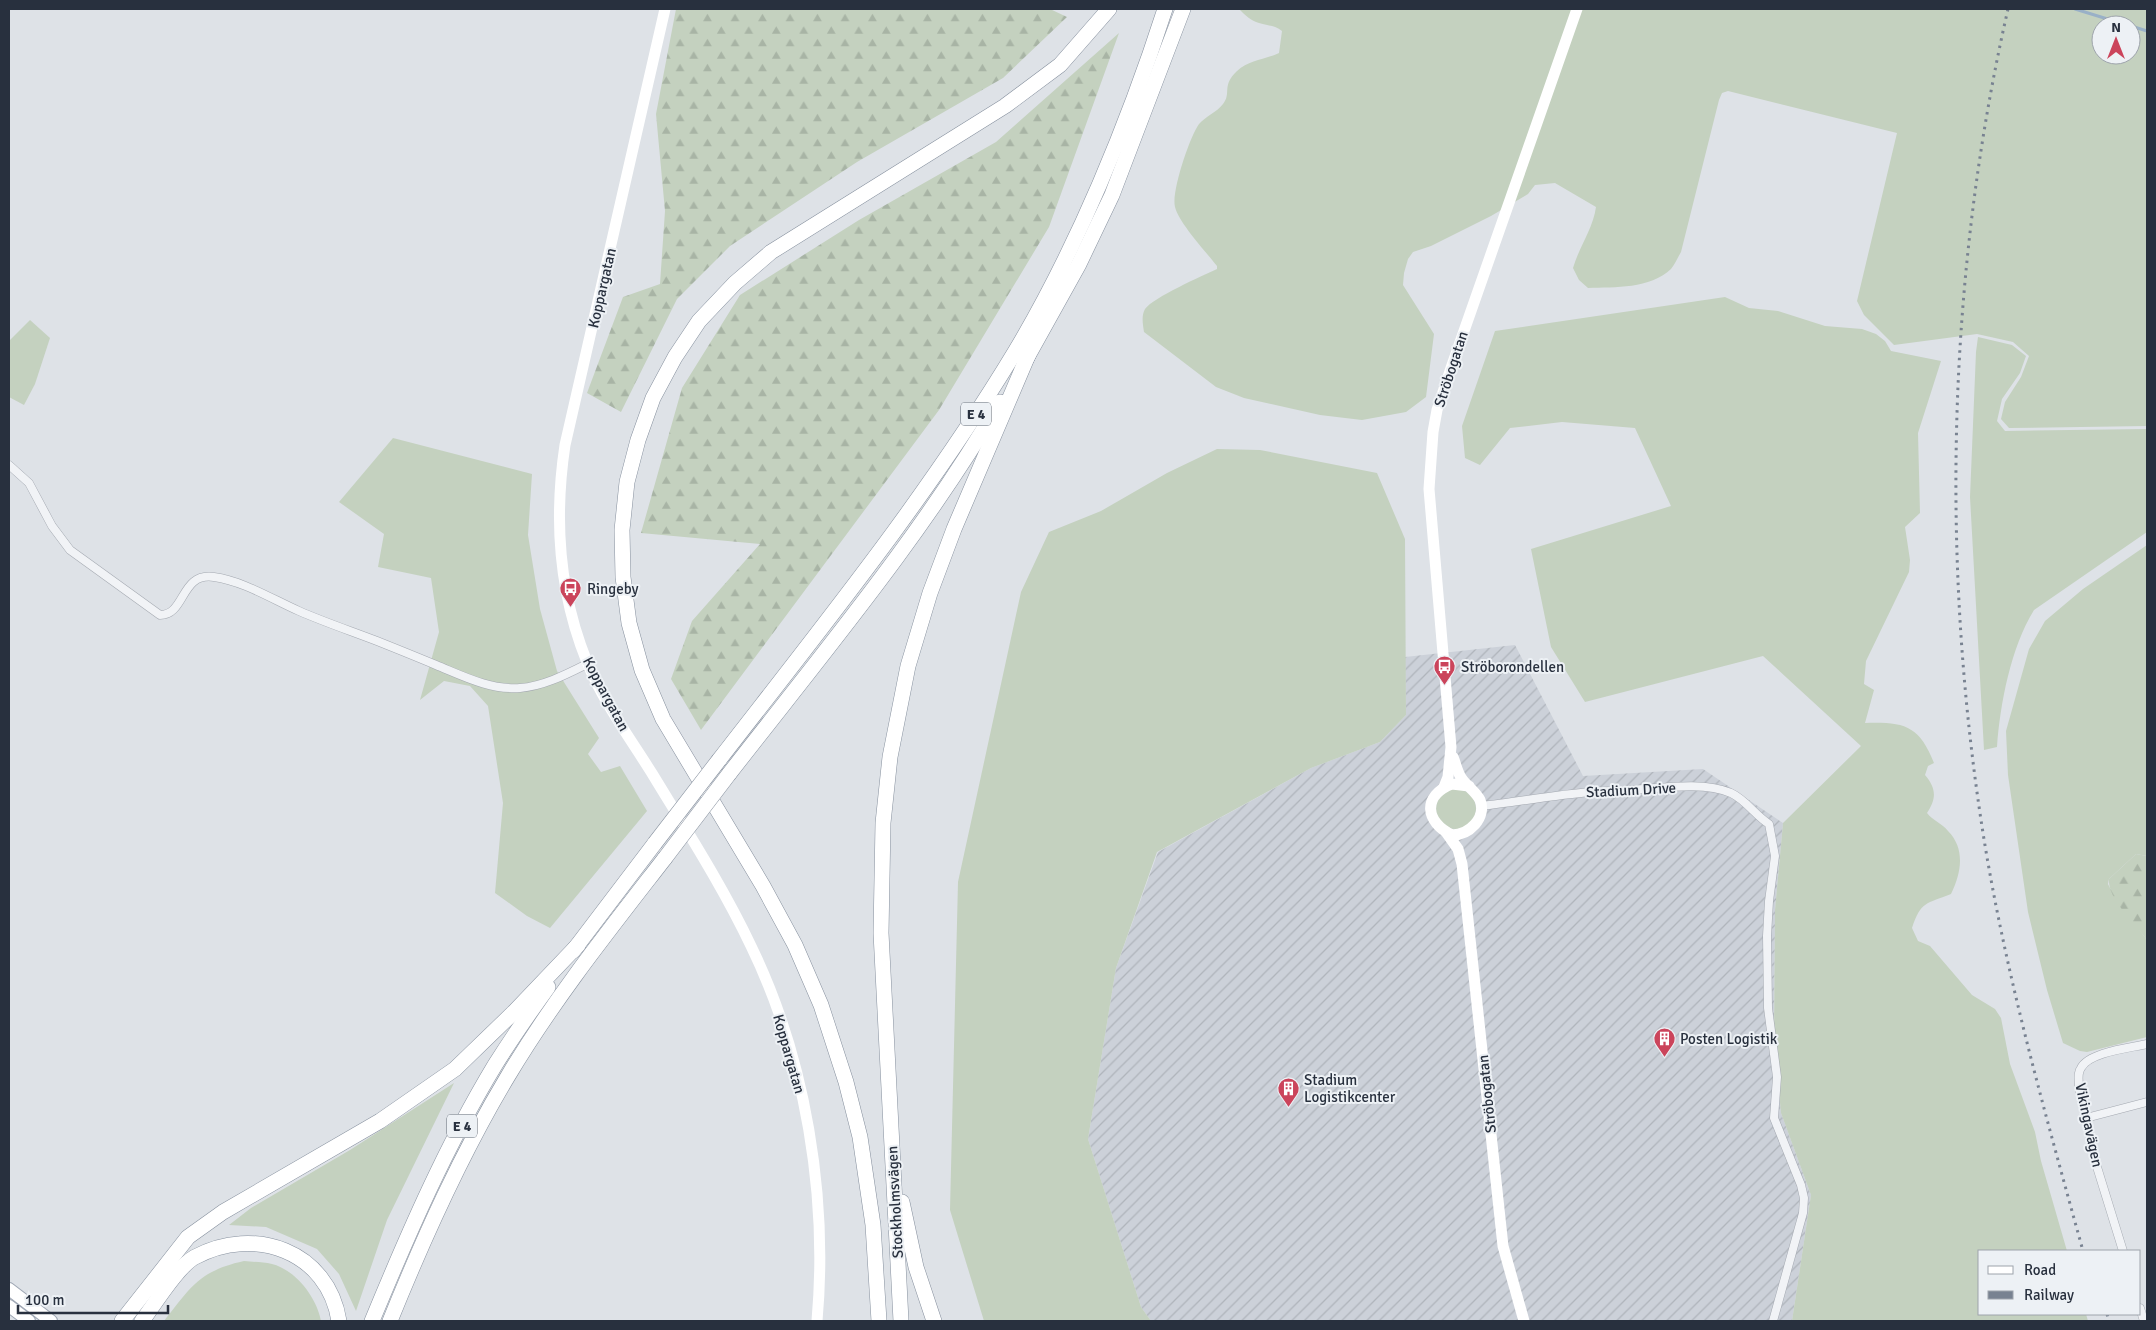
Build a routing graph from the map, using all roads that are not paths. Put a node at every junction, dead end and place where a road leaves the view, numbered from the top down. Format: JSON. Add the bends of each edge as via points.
{"nodes":[{"id":1,"x":665,"y":9,"type":"edge"},
{"id":2,"x":1109,"y":9,"type":"edge"},
{"id":3,"x":1165,"y":9,"type":"edge"},
{"id":4,"x":1183,"y":9,"type":"edge"},
{"id":5,"x":1577,"y":9,"type":"edge"},
{"id":6,"x":1029,"y":353,"type":"junction"},
{"id":7,"x":9,"y":465,"type":"edge"},
{"id":8,"x":588,"y":664,"type":"junction"},
{"id":9,"x":1451,"y":747,"type":"junction"},
{"id":10,"x":1468,"y":786,"type":"junction"},
{"id":11,"x":1444,"y":787,"type":"junction"},
{"id":12,"x":1481,"y":806,"type":"junction"},
{"id":13,"x":1446,"y":832,"type":"junction"},
{"id":14,"x":1467,"y":832,"type":"junction"},
{"id":15,"x":1462,"y":864,"type":"junction"},
{"id":16,"x":578,"y":945,"type":"junction"},
{"id":17,"x":2147,"y":1044,"type":"edge"},
{"id":18,"x":2147,"y":1102,"type":"edge"},
{"id":19,"x":2086,"y":1118,"type":"junction"},
{"id":20,"x":892,"y":1157,"type":"junction"},
{"id":21,"x":2123,"y":1250,"type":"edge"},
{"id":22,"x":9,"y":1289,"type":"edge"},
{"id":23,"x":9,"y":1306,"type":"edge"},
{"id":24,"x":29,"y":1321,"type":"edge"},
{"id":25,"x":51,"y":1321,"type":"edge"},
{"id":26,"x":122,"y":1321,"type":"edge"},
{"id":27,"x":142,"y":1321,"type":"edge"},
{"id":28,"x":339,"y":1321,"type":"edge"},
{"id":29,"x":372,"y":1321,"type":"edge"},
{"id":30,"x":390,"y":1321,"type":"edge"},
{"id":31,"x":817,"y":1321,"type":"edge"},
{"id":32,"x":879,"y":1321,"type":"edge"},
{"id":33,"x":901,"y":1321,"type":"edge"},
{"id":34,"x":934,"y":1321,"type":"edge"},
{"id":35,"x":1524,"y":1321,"type":"edge"},
{"id":36,"x":1773,"y":1321,"type":"edge"}],
"edges":[{"from":1,"to":8,"type":"street","name":"Koppargatan","via":[[565,445],[560,479],[558,520],[561,560]]},
{"from":2,"to":32,"type":"highway","via":[[1060,65],[1005,106],[771,252],[735,283],[699,321],[675,357],[653,398],[627,482],[622,577],[629,623],[642,670],[663,719],[795,945],[821,1006],[860,1137],[873,1225]]},
{"from":3,"to":16,"type":"highway","number":"E 4","bridge":true,"via":[[1137,93],[1093,196],[1016,350],[908,514]]},
{"from":4,"to":6,"type":"highway","number":"E 4","via":[[1112,195],[1079,264]]},
{"from":5,"to":9,"type":"street","name":"Ströbogatan","via":[[1451,368],[1433,432],[1429,489]]},
{"from":6,"to":20,"type":"highway","name":"Stockholmsvägen","via":[[930,593],[899,707],[884,814],[881,877]]},
{"from":6,"to":30,"type":"highway","number":"E 4","bridge":true,"via":[[975,445],[918,527],[542,1022],[455,1170]]},
{"from":7,"to":8,"type":"street","via":[[29,482],[55,532],[70,550],[160,615],[174,611],[194,581],[214,577],[487,685],[521,688],[546,682]]},
{"from":8,"to":31,"type":"street","name":"Koppargatan","via":[[617,719],[736,916],[764,974],[784,1033],[806,1118],[816,1180],[820,1259]]},
{"from":9,"to":10,"type":"street","name":"Ströbogatan","via":[[1458,772]]},
{"from":9,"to":11,"type":"street","name":"Ströbogatan"},
{"from":10,"to":11,"type":"street","via":[[1452,784]]},
{"from":10,"to":12,"type":"street"},
{"from":11,"to":13,"type":"street","via":[[1436,792],[1430,811],[1438,827]]},
{"from":12,"to":14,"type":"street","via":[[1479,818]]},
{"from":12,"to":36,"type":"street","name":"Stadium Drive","via":[[1590,792],[1662,787],[1716,788],[1732,793],[1769,824],[1775,856],[1767,936],[1768,1008],[1777,1076],[1774,1118],[1797,1171],[1804,1198],[1803,1213]]},
{"from":13,"to":14,"type":"street","via":[[1452,835]]},
{"from":13,"to":15,"type":"street","name":"Ströbogatan","via":[[1458,849]]},
{"from":14,"to":15,"type":"street","name":"Ströbogatan"},
{"from":15,"to":35,"type":"street","name":"Ströbogatan","via":[[1503,1246]]},
{"from":16,"to":26,"type":"highway","via":[[454,1069],[380,1121],[224,1212],[188,1238]]},
{"from":16,"to":29,"type":"highway","number":"E 4","via":[[495,1066],[446,1155]]},
{"from":17,"to":19,"type":"street","name":"Vikingavägen","via":[[2092,1057],[2085,1062],[2078,1078]]},
{"from":18,"to":19,"type":"street"},
{"from":19,"to":21,"type":"street","name":"Vikingavägen","via":[[2097,1167]]},
{"from":20,"to":33,"type":"highway","name":"Stockholmsvägen"},
{"from":20,"to":34,"type":"highway","via":[[916,1267]]},
{"from":22,"to":25,"type":"main road"},
{"from":23,"to":24,"type":"main road"},
{"from":27,"to":28,"type":"highway","via":[[193,1258],[222,1246],[247,1242],[269,1244],[295,1254],[316,1273],[332,1296]]}]}
